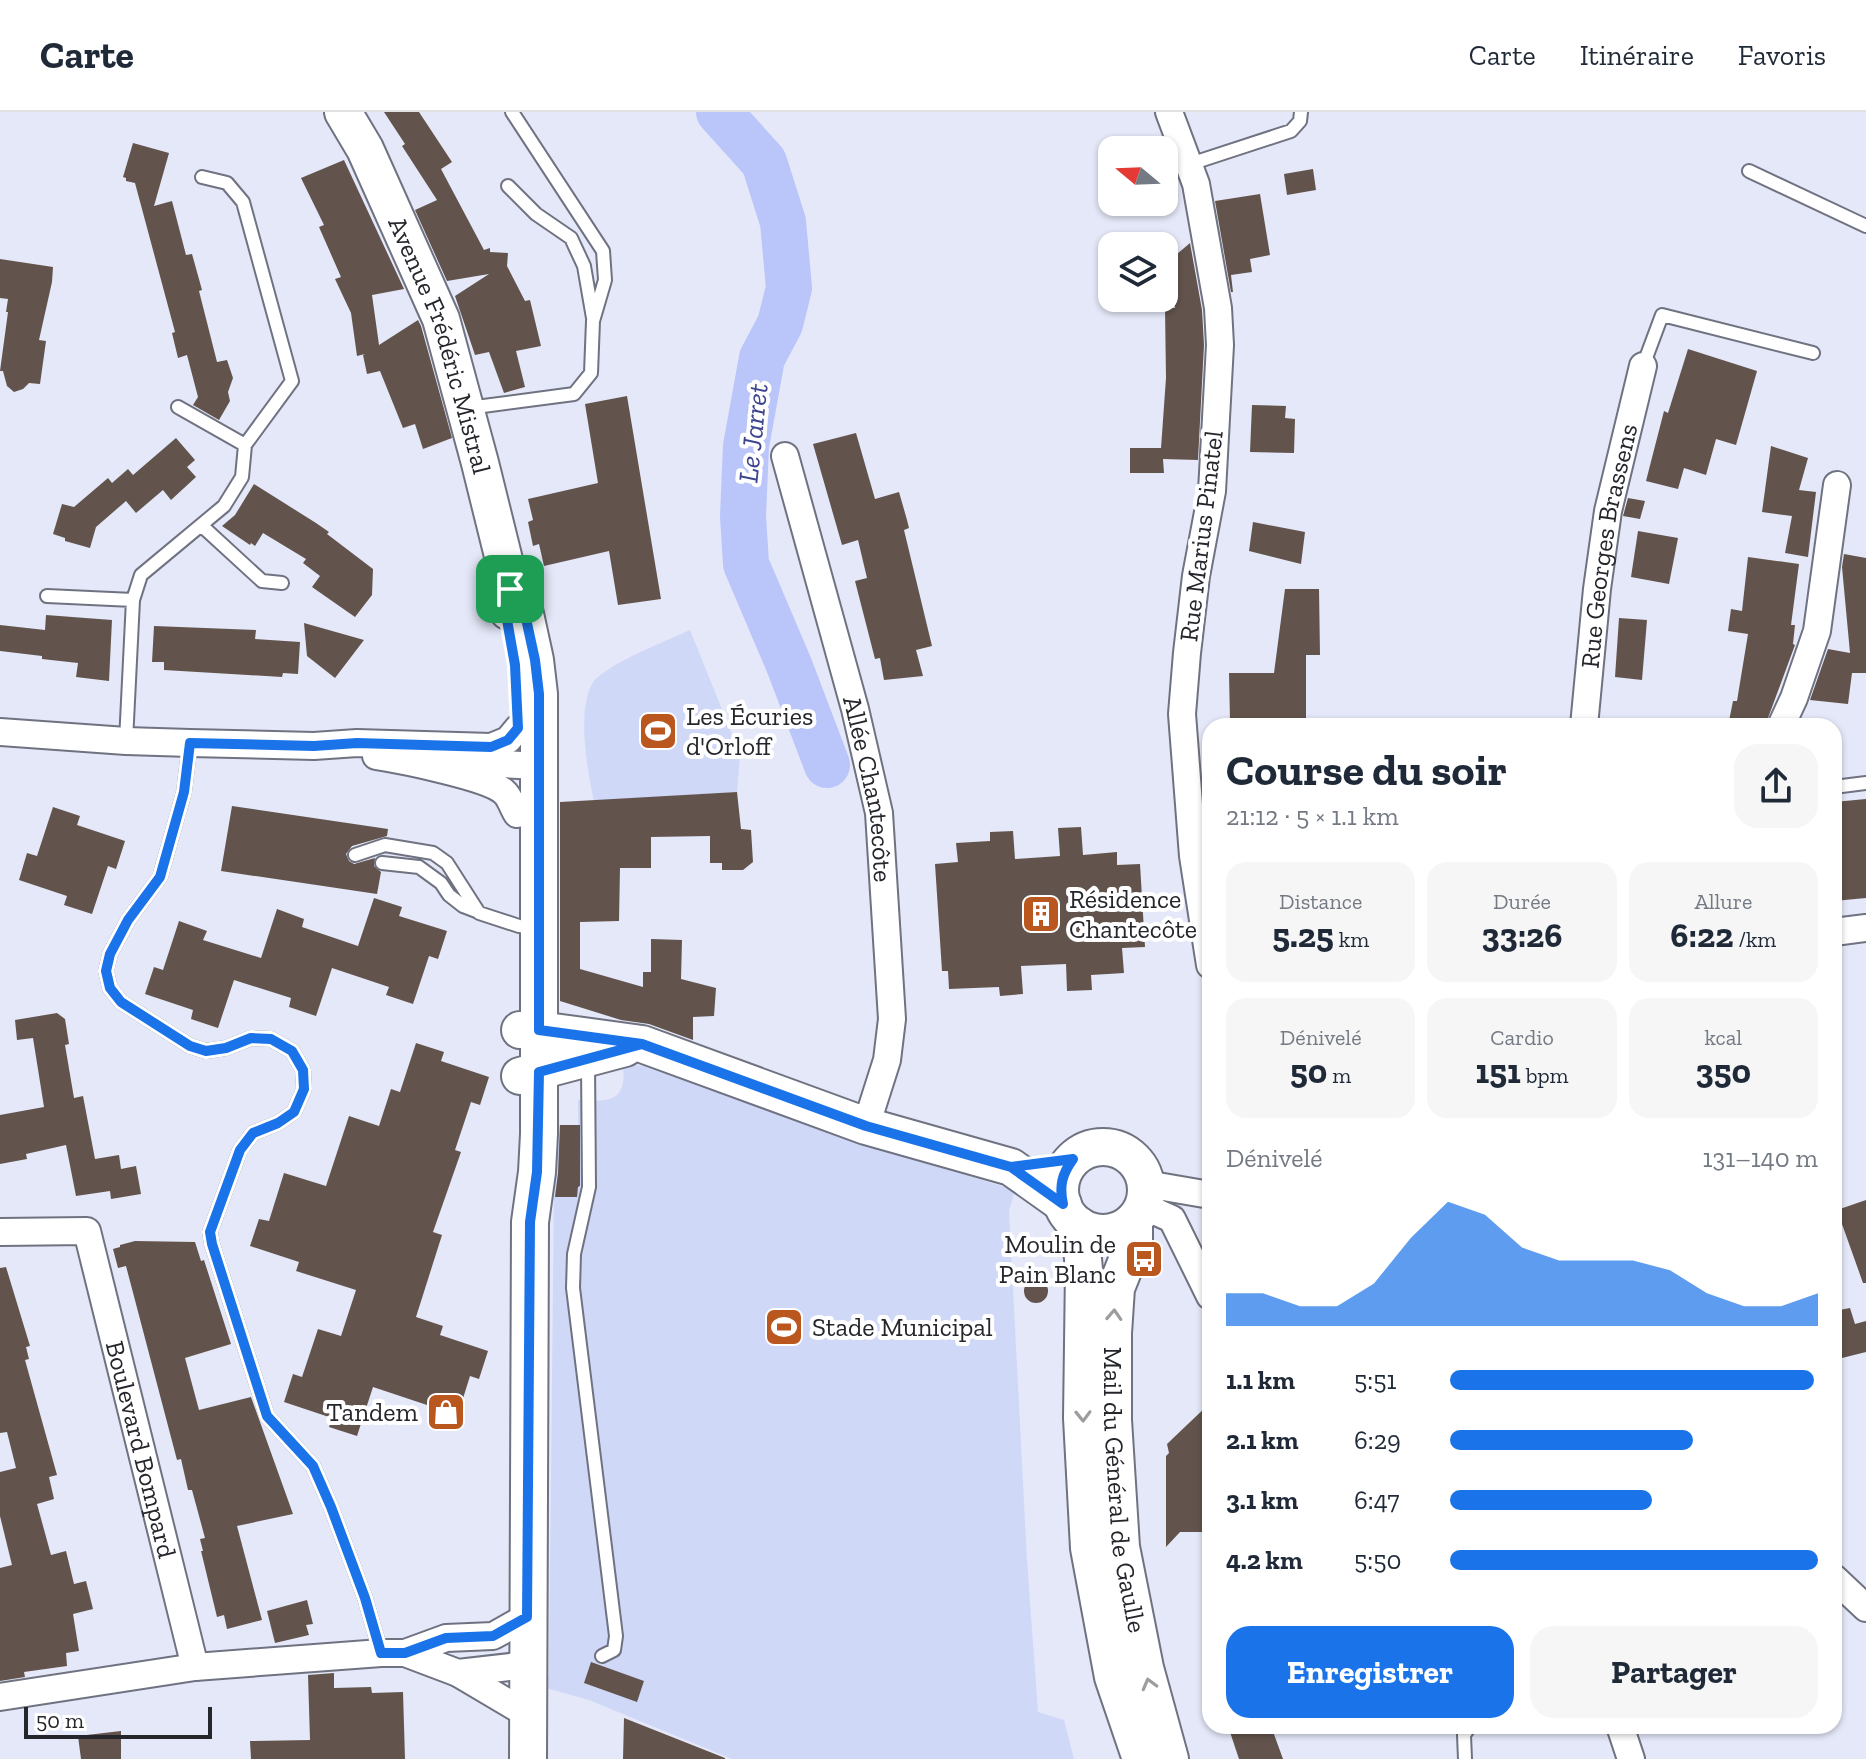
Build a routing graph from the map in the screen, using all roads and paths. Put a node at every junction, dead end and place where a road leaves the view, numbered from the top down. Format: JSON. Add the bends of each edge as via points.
{"nodes":[{"id":1,"x":343,"y":112,"type":"edge"},
{"id":2,"x":512,"y":112,"type":"edge"},
{"id":3,"x":1169,"y":112,"type":"edge"},
{"id":4,"x":1301,"y":112,"type":"edge"},
{"id":5,"x":1190,"y":164,"type":"junction"},
{"id":6,"x":1749,"y":171,"type":"dead end"},
{"id":7,"x":202,"y":177,"type":"dead end"},
{"id":8,"x":508,"y":186,"type":"dead end"},
{"id":9,"x":1866,"y":226,"type":"edge"},
{"id":10,"x":593,"y":321,"type":"junction"},
{"id":11,"x":1813,"y":353,"type":"dead end"},
{"id":12,"x":1643,"y":366,"type":"joint"},
{"id":13,"x":178,"y":407,"type":"dead end"},
{"id":14,"x":465,"y":408,"type":"junction"},
{"id":15,"x":245,"y":445,"type":"junction"},
{"id":16,"x":785,"y":456,"type":"dead end"},
{"id":17,"x":1837,"y":485,"type":"dead end"},
{"id":18,"x":201,"y":525,"type":"junction"},
{"id":19,"x":282,"y":583,"type":"dead end"},
{"id":20,"x":47,"y":596,"type":"dead end"},
{"id":21,"x":133,"y":600,"type":"junction"},
{"id":22,"x":1585,"y":718,"type":"edge"},
{"id":23,"x":1785,"y":718,"type":"edge"},
{"id":24,"x":529,"y":728,"type":"junction"},
{"id":25,"x":0,"y":732,"type":"edge"},
{"id":26,"x":126,"y":741,"type":"junction"},
{"id":27,"x":190,"y":743,"type":"junction"},
{"id":28,"x":314,"y":746,"type":"junction"},
{"id":29,"x":391,"y":759,"type":"junction"},
{"id":30,"x":529,"y":765,"type":"junction"},
{"id":31,"x":1866,"y":783,"type":"edge"},
{"id":32,"x":1842,"y":786,"type":"edge"},
{"id":33,"x":517,"y":814,"type":"junction"},
{"id":34,"x":355,"y":855,"type":"dead end"},
{"id":35,"x":382,"y":863,"type":"dead end"},
{"id":36,"x":479,"y":913,"type":"junction"},
{"id":37,"x":1202,"y":914,"type":"edge"},
{"id":38,"x":530,"y":927,"type":"junction"},
{"id":39,"x":1866,"y":928,"type":"edge"},
{"id":40,"x":1842,"y":931,"type":"edge"},
{"id":41,"x":530,"y":1030,"type":"junction"},
{"id":42,"x":587,"y":1047,"type":"junction"},
{"id":43,"x":530,"y":1074,"type":"junction"},
{"id":44,"x":866,"y":1126,"type":"junction"},
{"id":45,"x":1073,"y":1159,"type":"junction"},
{"id":46,"x":1011,"y":1167,"type":"junction"},
{"id":47,"x":1202,"y":1196,"type":"edge"},
{"id":48,"x":1141,"y":1203,"type":"junction"},
{"id":49,"x":1072,"y":1215,"type":"junction"},
{"id":50,"x":0,"y":1232,"type":"edge"},
{"id":51,"x":1202,"y":1280,"type":"edge"},
{"id":52,"x":1842,"y":1586,"type":"edge"},
{"id":53,"x":1866,"y":1608,"type":"edge"},
{"id":54,"x":527,"y":1617,"type":"junction"},
{"id":55,"x":493,"y":1636,"type":"junction"},
{"id":56,"x":393,"y":1653,"type":"junction"},
{"id":57,"x":602,"y":1656,"type":"dead end"},
{"id":58,"x":527,"y":1659,"type":"junction"},
{"id":59,"x":195,"y":1667,"type":"junction"},
{"id":60,"x":458,"y":1673,"type":"junction"},
{"id":61,"x":0,"y":1697,"type":"edge"},
{"id":62,"x":527,"y":1714,"type":"junction"},
{"id":63,"x":1465,"y":1734,"type":"edge"},
{"id":64,"x":1623,"y":1734,"type":"edge"},
{"id":65,"x":528,"y":1759,"type":"edge"},
{"id":66,"x":1141,"y":1759,"type":"edge"},
{"id":67,"x":1170,"y":1759,"type":"edge"},
{"id":68,"x":1465,"y":1759,"type":"edge"},
{"id":69,"x":1631,"y":1759,"type":"edge"}],
"edges":[{"from":1,"to":14,"type":"street","name":"Avenue Frédéric Mistral","via":[[365,149],[441,319]]},
{"from":2,"to":10,"type":"lane","via":[[603,251],[605,280]]},
{"from":3,"to":5,"type":"street","name":"Rue Marius Pinatel"},
{"from":4,"to":5,"type":"lane","via":[[1291,131]]},
{"from":5,"to":37,"type":"street","name":"Rue Marius Pinatel","via":[[1218,308],[1220,345],[1212,491],[1196,576],[1182,714]]},
{"from":6,"to":9,"type":"lane"},
{"from":7,"to":15,"type":"lane","via":[[227,183],[243,202],[292,381]]},
{"from":8,"to":10,"type":"lane","via":[[571,238],[584,266]]},
{"from":10,"to":14,"type":"lane","via":[[591,373],[574,394]]},
{"from":11,"to":12,"type":"lane","via":[[1662,315]]},
{"from":12,"to":22,"type":"street","name":"Rue Georges Brassens","via":[[1608,511]]},
{"from":13,"to":15,"type":"lane"},
{"from":14,"to":24,"type":"street","name":"Avenue Frédéric Mistral","via":[[510,589],[507,620]]},
{"from":15,"to":18,"type":"lane","via":[[242,477],[224,506]]},
{"from":16,"to":44,"type":"street","name":"Allée Chantecôte","via":[[879,813],[892,1019],[887,1060]]},
{"from":17,"to":23,"type":"street","via":[[1817,631]]},
{"from":18,"to":19,"type":"lane","via":[[262,581]]},
{"from":18,"to":21,"type":"lane","via":[[141,575]]},
{"from":20,"to":21,"type":"lane"},
{"from":21,"to":26,"type":"lane"},
{"from":24,"to":28,"type":"street","via":[[491,747]]},
{"from":24,"to":30,"type":"street","name":"Avenue Frédéric Mistral"},
{"from":25,"to":26,"type":"street"},
{"from":26,"to":27,"type":"street"},
{"from":27,"to":28,"type":"street"},
{"from":27,"to":56,"type":"lane","via":[[184,792],[160,877],[128,920],[106,971],[121,1002],[190,1046],[206,1051],[251,1038],[271,1039],[292,1051],[303,1070],[304,1089],[294,1112],[253,1133],[240,1150],[210,1232],[267,1416],[313,1466],[365,1598]]},
{"from":28,"to":29,"type":"street"},
{"from":29,"to":30,"type":"street"},
{"from":29,"to":33,"type":"street","via":[[488,783],[505,792]]},
{"from":30,"to":33,"type":"street","name":"Avenue Frédéric Mistral"},
{"from":30,"to":38,"type":"street","name":"Avenue Frédéric Mistral"},
{"from":31,"to":32,"type":"lane"},
{"from":33,"to":38,"type":"street","name":"Avenue Frédéric Mistral"},
{"from":34,"to":36,"type":"lane","via":[[385,845],[433,853],[447,863]]},
{"from":35,"to":36,"type":"lane","via":[[419,867],[463,906]]},
{"from":36,"to":38,"type":"lane"},
{"from":38,"to":41,"type":"street","name":"Avenue Frédéric Mistral"},
{"from":39,"to":40,"type":"street"},
{"from":41,"to":42,"type":"street"},
{"from":41,"to":43,"type":"street","name":"Avenue Frédéric Mistral"},
{"from":42,"to":43,"type":"street"},
{"from":42,"to":44,"type":"street","via":[[642,1044]]},
{"from":42,"to":57,"type":"lane","via":[[589,1187],[574,1254],[573,1288],[616,1636],[614,1650]]},
{"from":43,"to":54,"type":"street","name":"Avenue Frédéric Mistral","via":[[521,1175],[530,1222]]},
{"from":44,"to":46,"type":"street"},
{"from":45,"to":46,"type":"street"},
{"from":45,"to":48,"type":"street","via":[[1097,1147],[1123,1152],[1142,1171]]},
{"from":45,"to":49,"type":"street","via":[[1060,1192]]},
{"from":46,"to":49,"type":"street"},
{"from":47,"to":48,"type":"street"},
{"from":48,"to":49,"type":"street","via":[[1122,1229],[1108,1232],[1094,1232]]},
{"from":48,"to":51,"type":"street","via":[[1172,1219]]},
{"from":67,"to":48,"type":"street","name":"Mail du Général de Gaulle","one_way":true,"via":[[1121,1547],[1113,1420],[1116,1288],[1134,1243]]},
{"from":49,"to":66,"type":"street","name":"Mail du Général de Gaulle","one_way":true,"via":[[1084,1270],[1082,1418],[1089,1548],[1113,1677]]},
{"from":50,"to":59,"type":"street","name":"Boulevard Bompard","via":[[87,1231]]},
{"from":52,"to":53,"type":"street"},
{"from":54,"to":55,"type":"street"},
{"from":54,"to":58,"type":"street","name":"Avenue Frédéric Mistral"},
{"from":55,"to":56,"type":"street","via":[[446,1638]]},
{"from":55,"to":58,"type":"street"},
{"from":56,"to":59,"type":"street"},
{"from":56,"to":60,"type":"street"},
{"from":58,"to":60,"type":"street"},
{"from":58,"to":62,"type":"street","name":"Avenue Frédéric Mistral"},
{"from":59,"to":61,"type":"street"},
{"from":60,"to":62,"type":"street"},
{"from":62,"to":65,"type":"street","name":"Avenue Frédéric Mistral"},
{"from":63,"to":68,"type":"lane"},
{"from":64,"to":69,"type":"street"}]}
